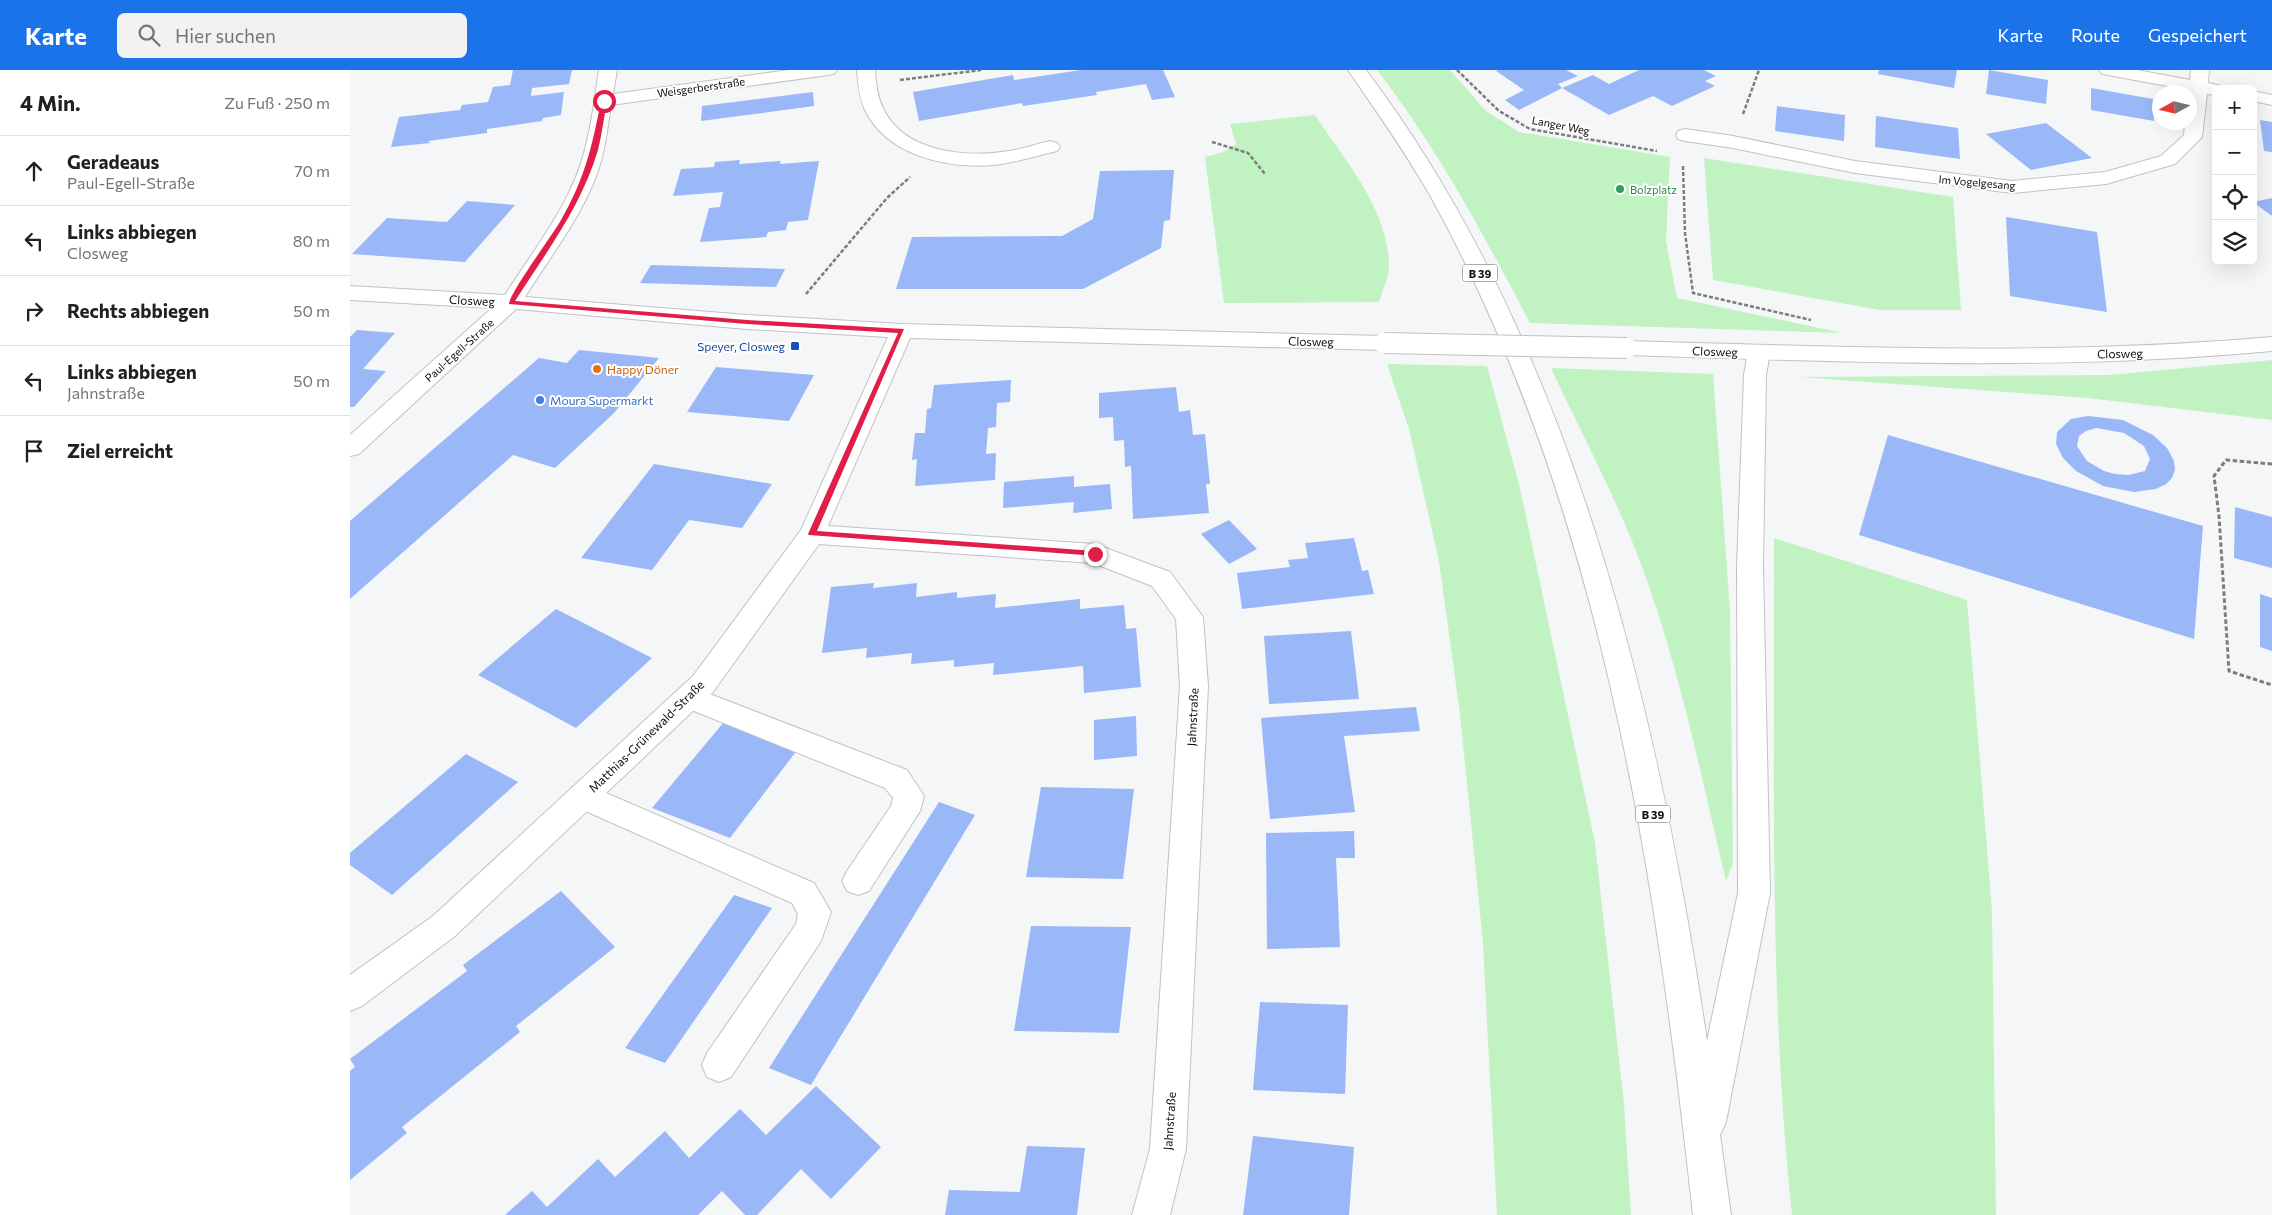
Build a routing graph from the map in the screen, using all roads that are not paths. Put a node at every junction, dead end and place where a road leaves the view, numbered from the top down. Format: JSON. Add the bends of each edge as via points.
{"nodes":[{"id":1,"x":608,"y":70,"type":"edge"},
{"id":2,"x":828,"y":70,"type":"edge"},
{"id":3,"x":1357,"y":70,"type":"edge"},
{"id":4,"x":2108,"y":70,"type":"edge"},
{"id":5,"x":867,"y":77,"type":"edge"},
{"id":6,"x":2205,"y":82,"type":"edge"},
{"id":7,"x":2257,"y":97,"type":"edge"},
{"id":8,"x":2272,"y":100,"type":"edge"},
{"id":9,"x":604,"y":101,"type":"junction"},
{"id":10,"x":1685,"y":135,"type":"road end"},
{"id":11,"x":1050,"y":147,"type":"dead end"},
{"id":12,"x":350,"y":293,"type":"edge"},
{"id":13,"x":511,"y":302,"type":"junction"},
{"id":14,"x":902,"y":331,"type":"junction"},
{"id":15,"x":2272,"y":344,"type":"edge"},
{"id":16,"x":1758,"y":352,"type":"junction"},
{"id":17,"x":350,"y":448,"type":"edge"},
{"id":18,"x":812,"y":534,"type":"junction"},
{"id":19,"x":689,"y":697,"type":"junction"},
{"id":20,"x":583,"y":796,"type":"junction"},
{"id":21,"x":858,"y":881,"type":"dead end"},
{"id":22,"x":350,"y":995,"type":"edge"},
{"id":23,"x":719,"y":1065,"type":"dead end"},
{"id":24,"x":1704,"y":1143,"type":"junction"},
{"id":25,"x":1151,"y":1215,"type":"edge"},
{"id":26,"x":1712,"y":1215,"type":"edge"}],
"edges":[{"from":1,"to":9,"type":"street","name":"Paul-Egell-Straße"},
{"from":2,"to":9,"type":"street","name":"Weisgerberstraße"},
{"from":3,"to":24,"type":"street","number":"B 39","via":[[1420,162],[1469,248],[1521,363],[1576,511],[1600,586],[1666,881]]},
{"from":4,"to":6,"type":"street"},
{"from":5,"to":11,"type":"street","via":[[874,110],[905,143],[937,155],[968,158],[1008,157]]},
{"from":6,"to":10,"type":"street","name":"Im Vogelgesang","via":[[2193,137],[2168,160],[2106,178],[2012,187],[1855,167]]},
{"from":7,"to":8,"type":"street"},
{"from":9,"to":13,"type":"street","name":"Paul-Egell-Straße","via":[[595,149],[583,184]]},
{"from":12,"to":13,"type":"street","name":"Closweg"},
{"from":13,"to":14,"type":"street","name":"Closweg"},
{"from":13,"to":17,"type":"street","name":"Paul-Egell-Straße"},
{"from":14,"to":16,"type":"street","name":"Closweg","bridge":true},
{"from":14,"to":18,"type":"street","name":"Matthias-Grünewald-Straße"},
{"from":15,"to":16,"type":"street","name":"Closweg","via":[[2123,353],[1886,356]]},
{"from":16,"to":24,"type":"street","via":[[1750,567],[1754,893]]},
{"from":18,"to":19,"type":"street","name":"Matthias-Grünewald-Straße","via":[[703,684]]},
{"from":18,"to":25,"type":"street","name":"Jahnstraße","via":[[1095,554],[1161,579],[1189,617],[1194,686],[1168,1149]]},
{"from":19,"to":20,"type":"street","name":"Matthias-Grünewald-Straße"},
{"from":19,"to":21,"type":"street","via":[[896,779],[909,796],[905,811]]},
{"from":20,"to":22,"type":"street","name":"Matthias-Grünewald-Straße","via":[[444,926]]},
{"from":20,"to":23,"type":"street","via":[[803,893],[815,912],[810,930]]},
{"from":24,"to":26,"type":"street","number":"B 39"}]}
